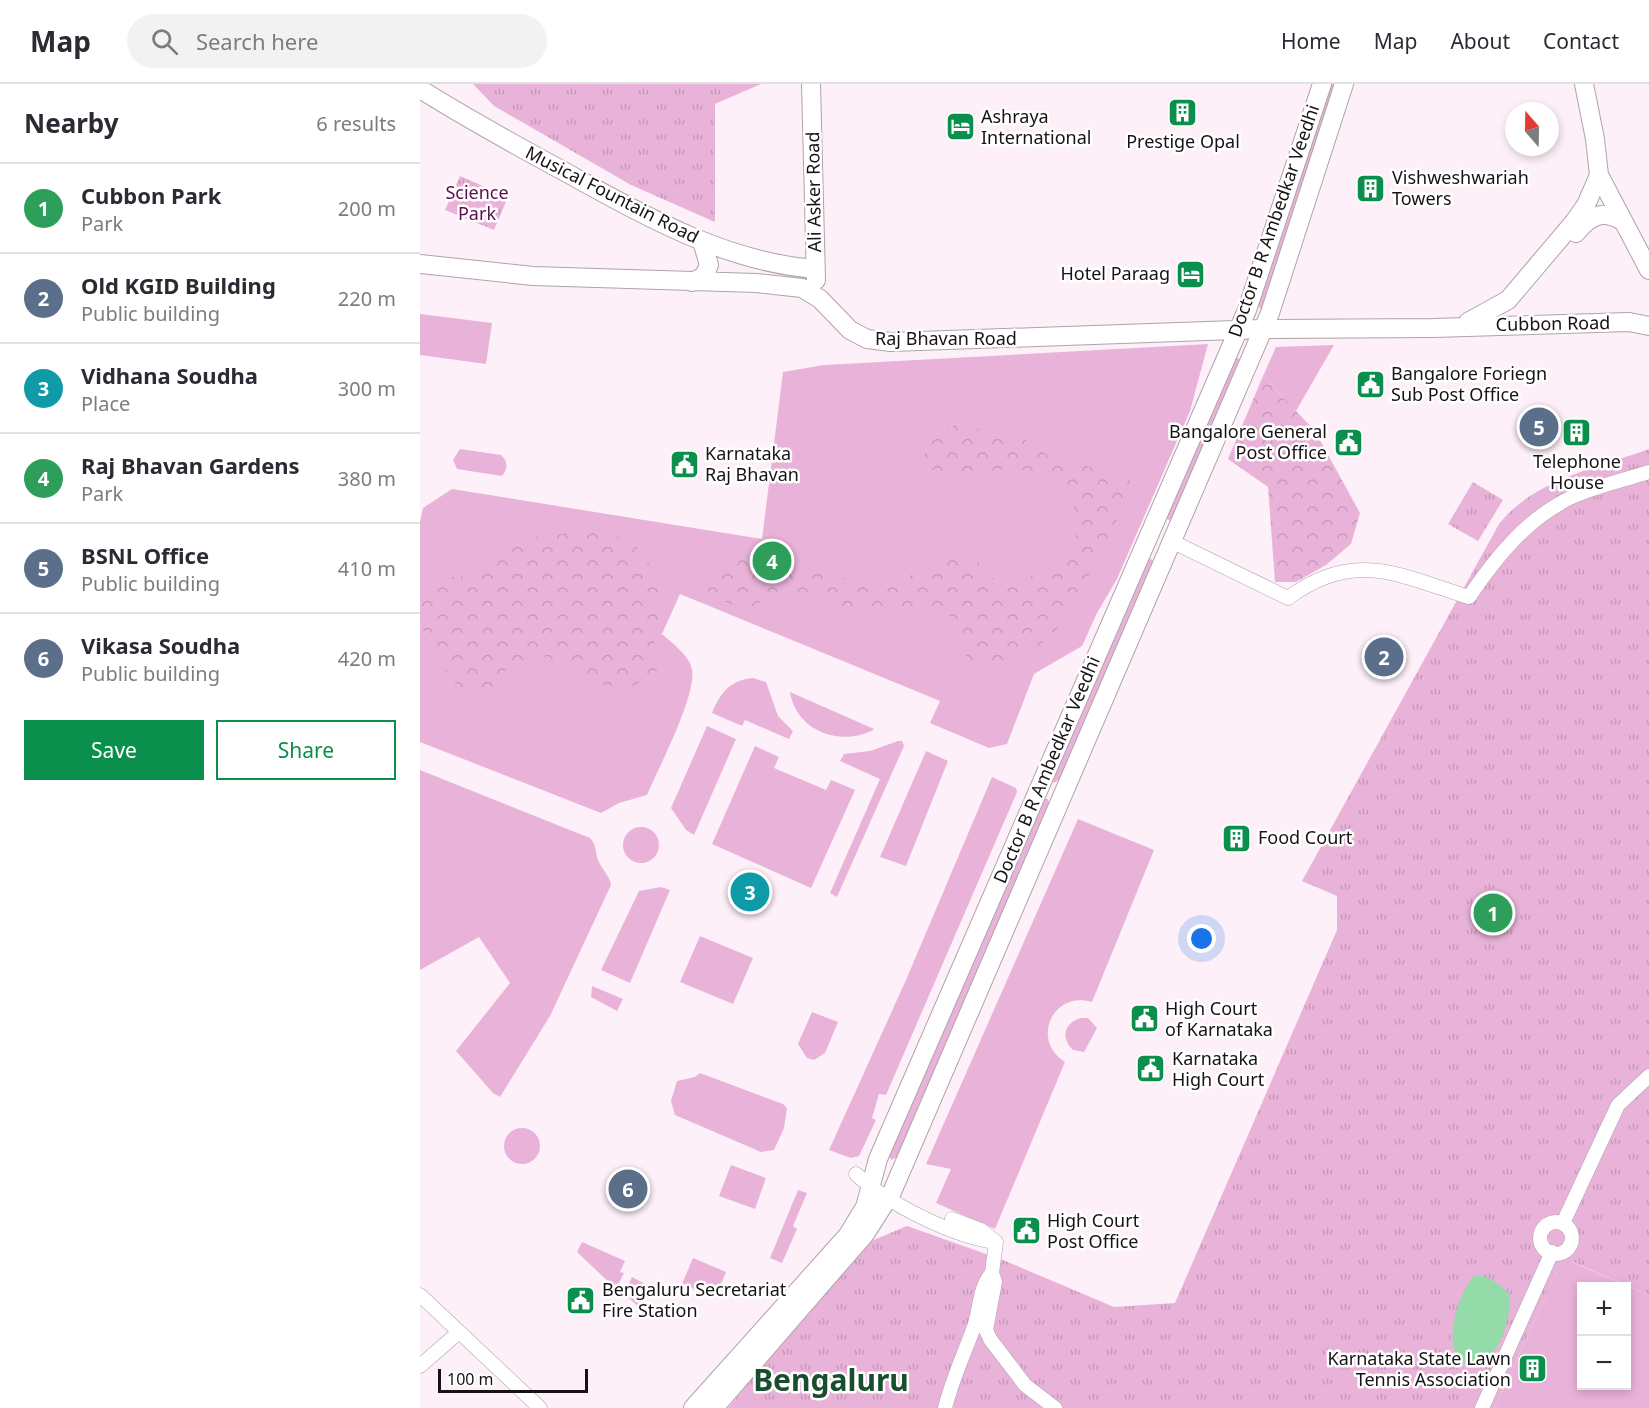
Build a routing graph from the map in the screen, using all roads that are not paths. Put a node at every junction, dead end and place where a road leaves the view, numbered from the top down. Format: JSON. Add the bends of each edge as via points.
{"nodes":[{"id":1,"x":812,"y":84,"type":"edge"},
{"id":2,"x":1322,"y":84,"type":"edge"},
{"id":3,"x":1344,"y":84,"type":"edge"},
{"id":4,"x":1584,"y":84,"type":"edge"},
{"id":5,"x":420,"y":89,"type":"edge"},
{"id":6,"x":1599,"y":175,"type":"junction"},
{"id":7,"x":1622,"y":221,"type":"junction"},
{"id":8,"x":702,"y":241,"type":"junction"},
{"id":9,"x":1644,"y":252,"type":"edge"},
{"id":10,"x":420,"y":264,"type":"edge"},
{"id":11,"x":815,"y":269,"type":"junction"},
{"id":12,"x":1649,"y":270,"type":"edge"},
{"id":13,"x":692,"y":282,"type":"junction"},
{"id":14,"x":820,"y":299,"type":"junction"},
{"id":15,"x":1522,"y":323,"type":"junction"},
{"id":16,"x":1649,"y":326,"type":"edge"},
{"id":17,"x":1456,"y":327,"type":"junction"},
{"id":18,"x":1263,"y":329,"type":"junction"},
{"id":19,"x":1239,"y":330,"type":"junction"},
{"id":20,"x":1202,"y":332,"type":"junction"},
{"id":21,"x":1212,"y":386,"type":"junction"},
{"id":22,"x":1649,"y":472,"type":"edge"},
{"id":23,"x":1155,"y":520,"type":"junction"},
{"id":24,"x":1171,"y":541,"type":"junction"},
{"id":25,"x":1144,"y":544,"type":"junction"},
{"id":26,"x":1649,"y":1076,"type":"edge"},
{"id":27,"x":871,"y":1184,"type":"junction"},
{"id":28,"x":889,"y":1196,"type":"junction"},
{"id":29,"x":1563,"y":1223,"type":"junction"},
{"id":30,"x":1552,"y":1252,"type":"junction"},
{"id":31,"x":992,"y":1273,"type":"junction"},
{"id":32,"x":420,"y":1295,"type":"edge"},
{"id":33,"x":459,"y":1332,"type":"junction"},
{"id":34,"x":420,"y":1366,"type":"edge"},
{"id":35,"x":540,"y":1408,"type":"edge"},
{"id":36,"x":693,"y":1408,"type":"edge"},
{"id":37,"x":714,"y":1408,"type":"edge"},
{"id":38,"x":945,"y":1408,"type":"edge"},
{"id":39,"x":1055,"y":1408,"type":"edge"},
{"id":40,"x":1482,"y":1408,"type":"edge"}],
"edges":[{"from":1,"to":11,"type":"main road","name":"Ali Asker Road"},
{"from":2,"to":19,"type":"main road","name":"Doctor B R Ambedkar Veedhi"},
{"from":3,"to":18,"type":"main road","name":"Doctor B R Ambedkar Veedhi"},
{"from":4,"to":6,"type":"main road"},
{"from":5,"to":8,"type":"main road","name":"Musical Fountain Road","via":[[630,208]]},
{"from":6,"to":7,"type":"main road"},
{"from":6,"to":17,"type":"main road","via":[[1574,222],[1508,300]]},
{"from":7,"to":9,"type":"main road"},
{"from":7,"to":15,"type":"main road","via":[[1601,213],[1581,226],[1523,298]]},
{"from":8,"to":11,"type":"main road","name":"Musical Fountain Road","via":[[773,265]]},
{"from":8,"to":13,"type":"main road","via":[[708,266],[704,276]]},
{"from":9,"to":12,"type":"main road"},
{"from":10,"to":13,"type":"main road","name":"Raj Bhavan Road","via":[[533,276]]},
{"from":11,"to":14,"type":"main road","name":"Ali Asker Road"},
{"from":13,"to":14,"type":"main road","name":"Raj Bhavan Road","via":[[791,287],[810,291]]},
{"from":14,"to":20,"type":"main road","name":"Raj Bhavan Road","via":[[850,330],[867,339],[891,342]]},
{"from":15,"to":16,"type":"main road","name":"Cubbon Road","via":[[1629,322]]},
{"from":15,"to":17,"type":"main road","name":"Cubbon Road"},
{"from":17,"to":18,"type":"main road","name":"Raj Bhavan Road"},
{"from":18,"to":19,"type":"main road","name":"Raj Bhavan Road"},
{"from":18,"to":24,"type":"main road","name":"Doctor B R Ambedkar Veedhi"},
{"from":19,"to":20,"type":"main road","name":"Raj Bhavan Road"},
{"from":19,"to":21,"type":"main road","name":"Doctor B R Ambedkar Veedhi"},
{"from":20,"to":21,"type":"main road","via":[[1217,347],[1210,370]]},
{"from":21,"to":23,"type":"main road","name":"Doctor B R Ambedkar Veedhi"},
{"from":22,"to":24,"type":"street","via":[[1572,497],[1531,524],[1497,556],[1469,597],[1368,568],[1325,576],[1288,598]]},
{"from":23,"to":24,"type":"main road"},
{"from":23,"to":25,"type":"main road","name":"Doctor B R Ambedkar Veedhi"},
{"from":24,"to":25,"type":"main road"},
{"from":24,"to":28,"type":"main road","name":"Doctor B R Ambedkar Veedhi"},
{"from":25,"to":27,"type":"main road","name":"Doctor B R Ambedkar Veedhi","via":[[878,1159]]},
{"from":26,"to":29,"type":"street","via":[[1618,1105]]},
{"from":27,"to":28,"type":"street"},
{"from":27,"to":36,"type":"main road","name":"Doctor B R Ambedkar Veedhi","via":[[865,1207],[848,1235]]},
{"from":28,"to":31,"type":"street","via":[[981,1230],[996,1242]]},
{"from":28,"to":37,"type":"main road","name":"Doctor B R Ambedkar Veedhi","via":[[837,1268]]},
{"from":29,"to":30,"type":"street","via":[[1571,1232],[1570,1246]]},
{"from":29,"to":30,"type":"street","via":[[1551,1223],[1542,1231],[1541,1243]]},
{"from":30,"to":40,"type":"street"},
{"from":31,"to":38,"type":"street","via":[[986,1280]]},
{"from":31,"to":39,"type":"street","via":[[986,1330],[990,1340],[1025,1385]]},
{"from":32,"to":33,"type":"street"},
{"from":33,"to":34,"type":"street"},
{"from":33,"to":35,"type":"street"}]}
